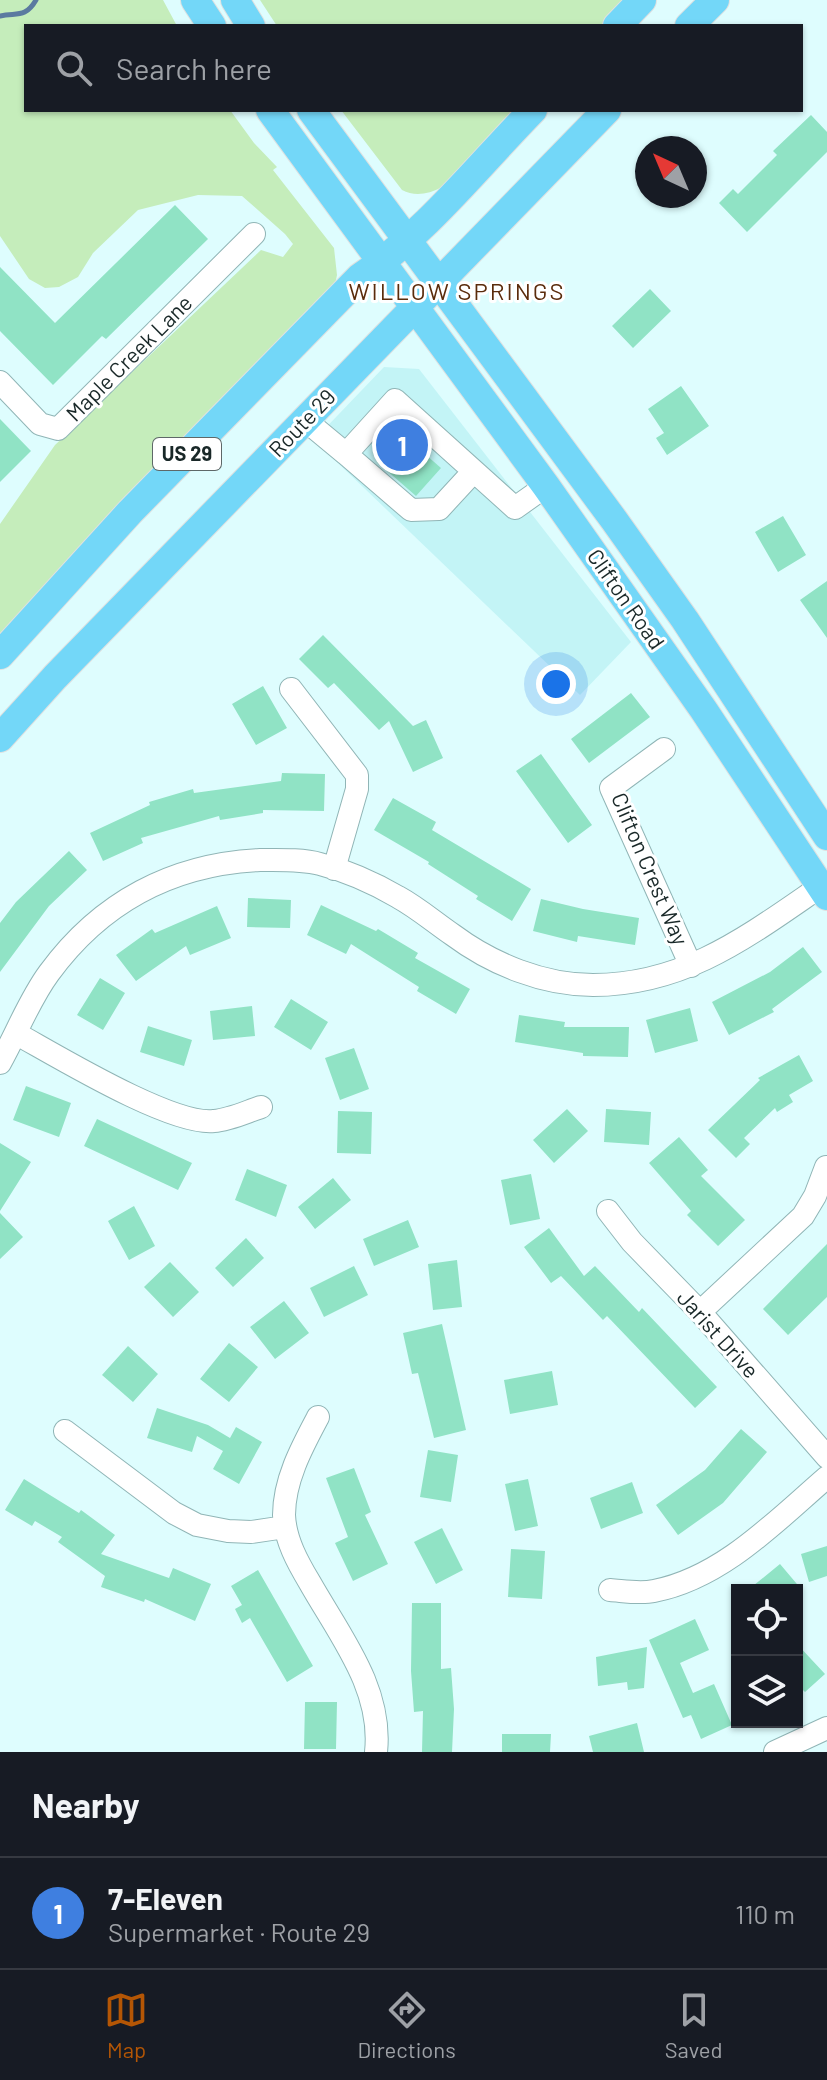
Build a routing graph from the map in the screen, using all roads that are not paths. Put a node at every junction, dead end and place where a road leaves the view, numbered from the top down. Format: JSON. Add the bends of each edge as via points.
{"nodes":[{"id":1,"x":195,"y":0,"type":"edge"},
{"id":2,"x":235,"y":0,"type":"edge"},
{"id":3,"x":642,"y":0,"type":"edge"},
{"id":4,"x":715,"y":0,"type":"edge"},
{"id":5,"x":211,"y":24,"type":"edge"},
{"id":6,"x":250,"y":24,"type":"edge"},
{"id":7,"x":619,"y":24,"type":"edge"},
{"id":8,"x":691,"y":24,"type":"edge"},
{"id":9,"x":271,"y":112,"type":"edge"},
{"id":10,"x":312,"y":112,"type":"edge"},
{"id":11,"x":531,"y":112,"type":"edge"},
{"id":12,"x":605,"y":112,"type":"edge"},
{"id":13,"x":254,"y":234,"type":"dead end"},
{"id":14,"x":407,"y":241,"type":"junction"},
{"id":15,"x":382,"y":263,"type":"junction"},
{"id":16,"x":439,"y":283,"type":"junction"},
{"id":17,"x":414,"y":309,"type":"junction"},
{"id":18,"x":0,"y":382,"type":"edge"},
{"id":19,"x":305,"y":420,"type":"junction"},
{"id":20,"x":346,"y":454,"type":"junction"},
{"id":21,"x":474,"y":471,"type":"junction"},
{"id":22,"x":546,"y":486,"type":"junction"},
{"id":23,"x":0,"y":655,"type":"edge"},
{"id":24,"x":291,"y":689,"type":"dead end"},
{"id":25,"x":0,"y":738,"type":"edge"},
{"id":26,"x":664,"y":749,"type":"dead end"},
{"id":27,"x":827,"y":836,"type":"edge"},
{"id":28,"x":334,"y":869,"type":"junction"},
{"id":29,"x":825,"y":888,"type":"edge"},
{"id":30,"x":691,"y":966,"type":"junction"},
{"id":31,"x":17,"y":1034,"type":"junction"},
{"id":32,"x":0,"y":1063,"type":"edge"},
{"id":33,"x":261,"y":1107,"type":"dead end"},
{"id":34,"x":826,"y":1167,"type":"edge"},
{"id":35,"x":608,"y":1211,"type":"dead end"},
{"id":36,"x":700,"y":1312,"type":"junction"},
{"id":37,"x":318,"y":1417,"type":"dead end"},
{"id":38,"x":65,"y":1431,"type":"dead end"},
{"id":39,"x":827,"y":1457,"type":"edge"},
{"id":40,"x":827,"y":1477,"type":"edge"},
{"id":41,"x":285,"y":1527,"type":"junction"},
{"id":42,"x":610,"y":1590,"type":"dead end"},
{"id":43,"x":827,"y":1728,"type":"edge"},
{"id":44,"x":376,"y":1752,"type":"edge"},
{"id":45,"x":775,"y":1752,"type":"edge"}],
"edges":[{"from":1,"to":5,"type":"main road"},
{"from":2,"to":6,"type":"main road"},
{"from":3,"to":7,"type":"main road"},
{"from":4,"to":8,"type":"main road"},
{"from":9,"to":15,"type":"main road","name":"Clifton Road"},
{"from":10,"to":14,"type":"main road","name":"Clifton Road"},
{"from":11,"to":14,"type":"main road","number":"US 29"},
{"from":12,"to":16,"type":"main road","name":"Route 29","number":"US 29"},
{"from":13,"to":18,"type":"street","name":"Maple Creek Lane","via":[[58,429],[40,424]]},
{"from":14,"to":15,"type":"main road","number":"US 29"},
{"from":14,"to":16,"type":"main road","name":"Clifton Road"},
{"from":15,"to":17,"type":"main road","name":"Clifton Road"},
{"from":15,"to":23,"type":"main road","number":"US 29","via":[[360,277],[130,512]]},
{"from":16,"to":17,"type":"main road","name":"Route 29","number":"US 29"},
{"from":16,"to":27,"type":"main road","name":"Clifton Road","via":[[685,620]]},
{"from":17,"to":19,"type":"main road","name":"Route 29","number":"US 29"},
{"from":17,"to":22,"type":"main road","name":"Clifton Road"},
{"from":19,"to":20,"type":"street"},
{"from":19,"to":25,"type":"main road","name":"Route 29","number":"US 29"},
{"from":20,"to":21,"type":"street","via":[[411,510],[439,509]]},
{"from":20,"to":21,"type":"street","via":[[395,400]]},
{"from":21,"to":22,"type":"street","via":[[515,508]]},
{"from":22,"to":29,"type":"main road","name":"Clifton Road"},
{"from":24,"to":28,"type":"street","via":[[356,769],[357,789]]},
{"from":26,"to":30,"type":"street","name":"Clifton Crest Way","via":[[611,788]]},
{"from":28,"to":30,"type":"street","via":[[395,895],[484,955],[523,973],[591,985],[641,981]]},
{"from":28,"to":31,"type":"street","via":[[318,863],[233,861],[159,882],[126,900],[72,945],[48,973]]},
{"from":29,"to":30,"type":"street","via":[[725,951]]},
{"from":31,"to":32,"type":"street"},
{"from":31,"to":33,"type":"street","via":[[148,1104],[187,1119],[213,1122]]},
{"from":34,"to":36,"type":"street","via":[[803,1216]]},
{"from":35,"to":36,"type":"street","name":"Jarist Drive"},
{"from":36,"to":39,"type":"street","name":"Jarist Drive"},
{"from":37,"to":41,"type":"street","via":[[294,1463]]},
{"from":38,"to":41,"type":"street","via":[[197,1525],[251,1532]]},
{"from":40,"to":42,"type":"street","via":[[759,1536],[697,1577],[650,1592]]},
{"from":41,"to":44,"type":"street","via":[[302,1568],[366,1680],[376,1713]]},
{"from":43,"to":45,"type":"street"}]}
